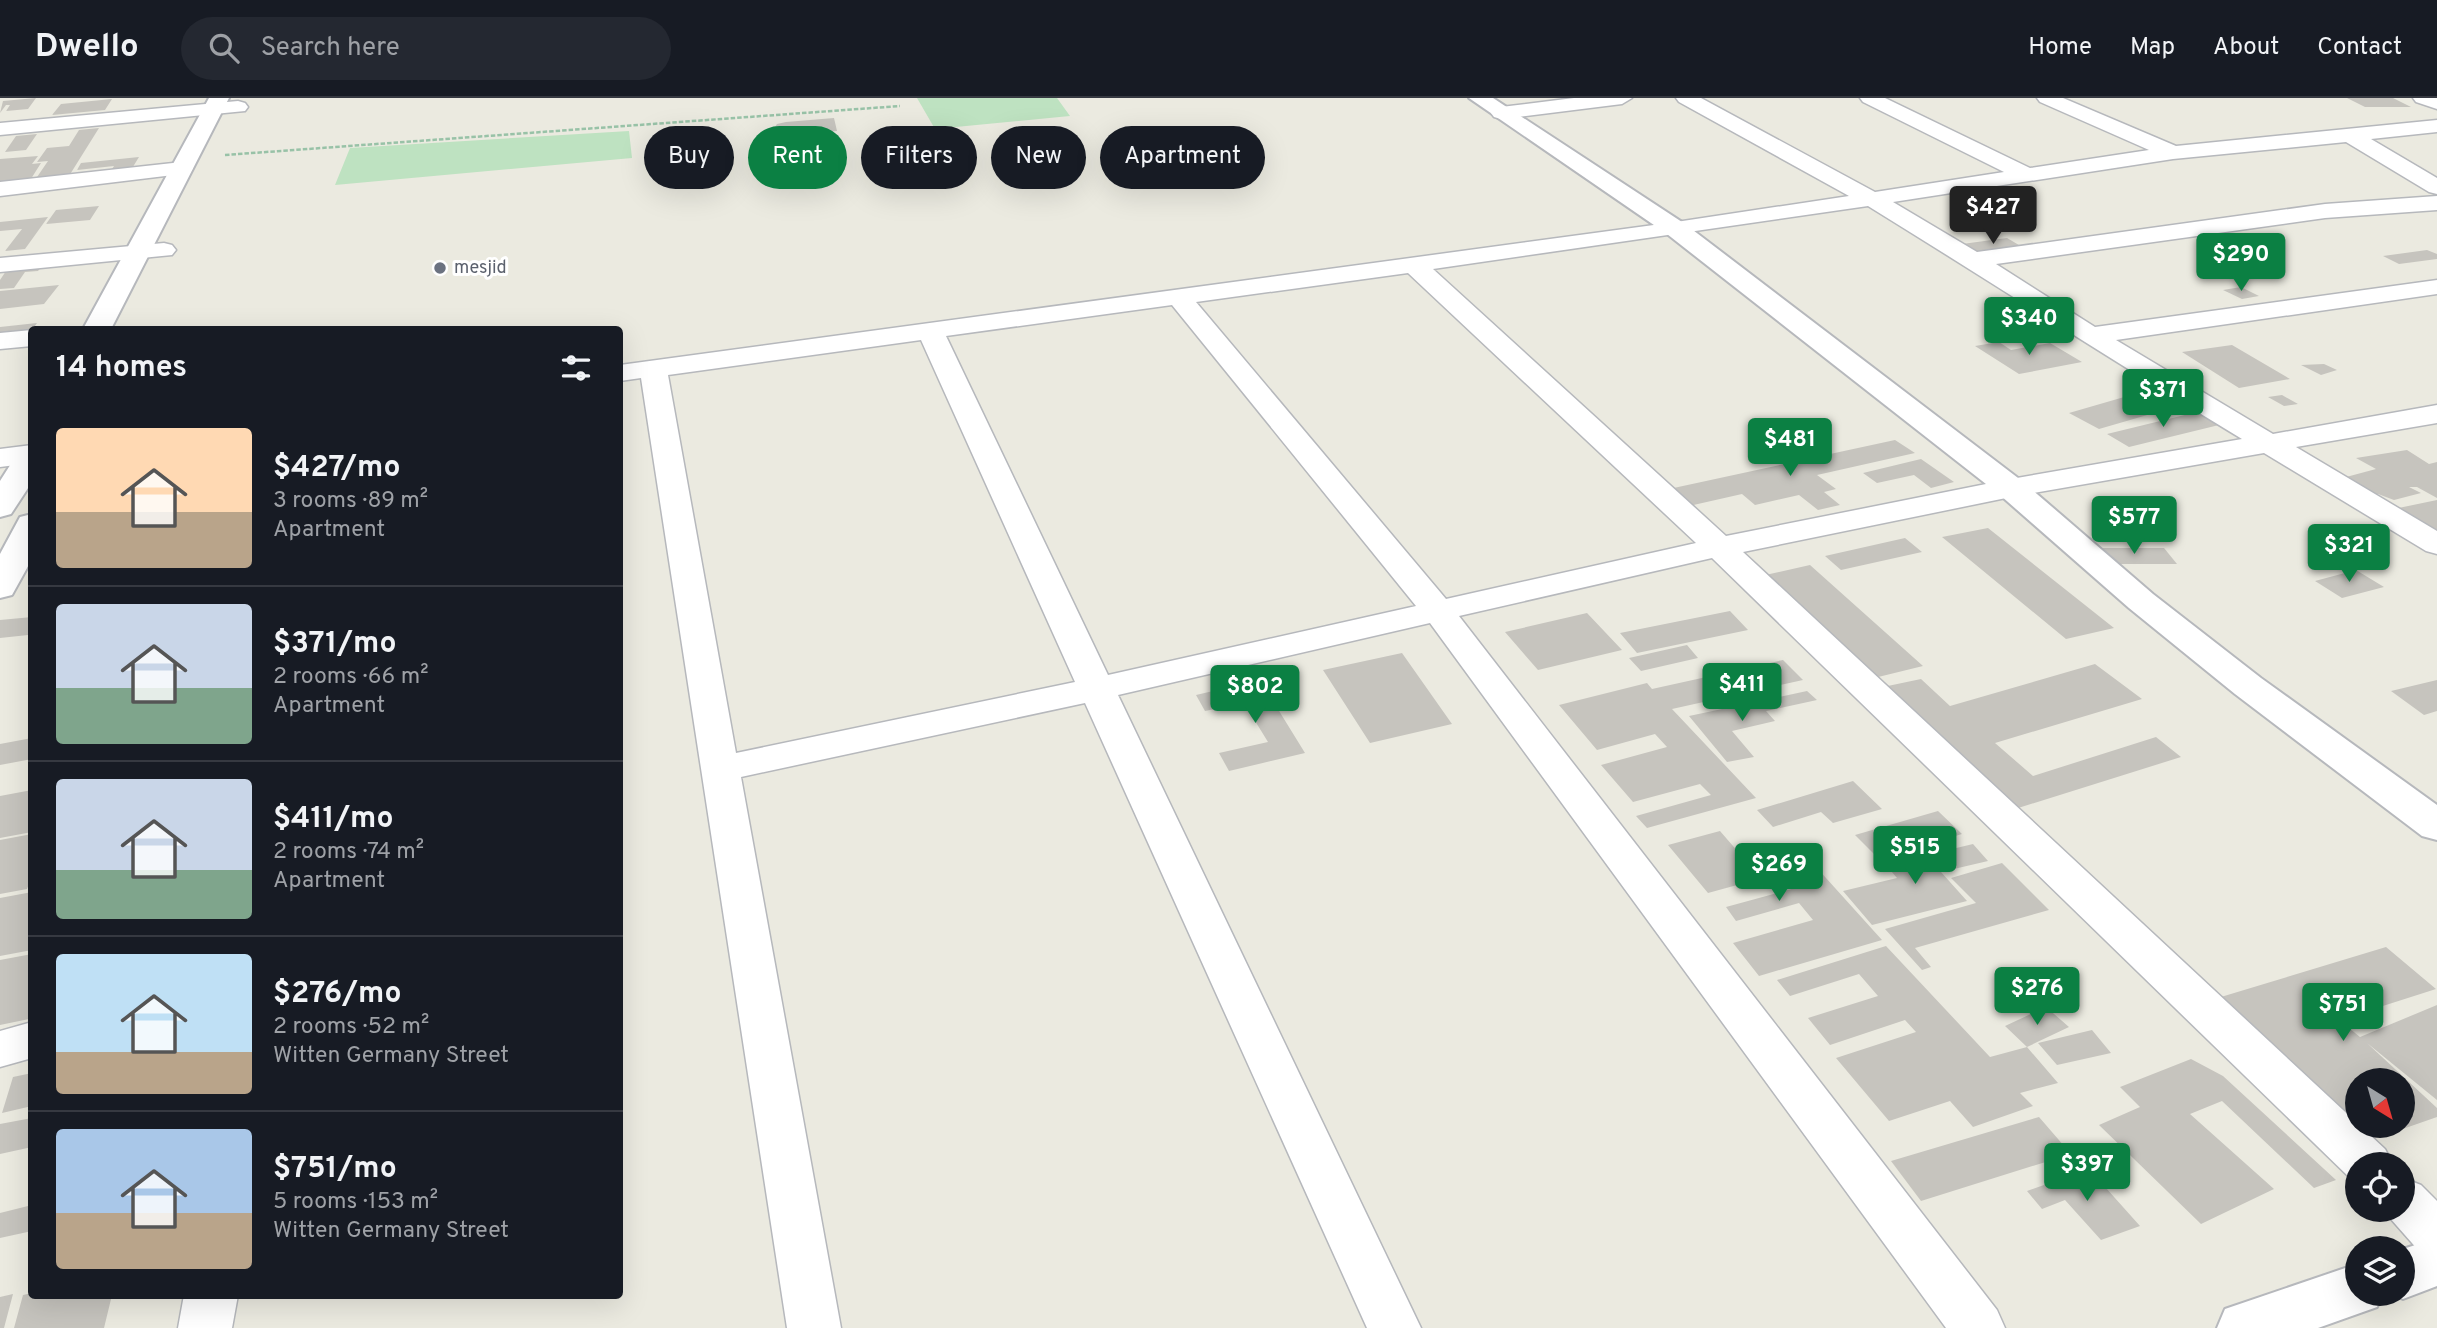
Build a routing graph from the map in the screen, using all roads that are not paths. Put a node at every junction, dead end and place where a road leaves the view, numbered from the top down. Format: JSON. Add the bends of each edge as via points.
{"nodes":[{"id":1,"x":1622,"y":98,"type":"edge"},
{"id":2,"x":1686,"y":98,"type":"edge"},
{"id":3,"x":1870,"y":98,"type":"edge"},
{"id":4,"x":2047,"y":98,"type":"edge"},
{"id":5,"x":2423,"y":98,"type":"edge"},
{"id":6,"x":228,"y":103,"type":"edge"},
{"id":7,"x":2437,"y":103,"type":"edge"},
{"id":8,"x":1490,"y":105,"type":"edge"},
{"id":9,"x":2437,"y":127,"type":"edge"},
{"id":10,"x":0,"y":129,"type":"edge"},
{"id":11,"x":2351,"y":136,"type":"junction"},
{"id":12,"x":2173,"y":153,"type":"junction"},
{"id":13,"x":182,"y":168,"type":"junction"},
{"id":14,"x":2024,"y":174,"type":"junction"},
{"id":15,"x":2437,"y":187,"type":"edge"},
{"id":16,"x":0,"y":189,"type":"edge"},
{"id":17,"x":1870,"y":198,"type":"junction"},
{"id":18,"x":2437,"y":203,"type":"edge"},
{"id":19,"x":1676,"y":229,"type":"junction"},
{"id":20,"x":164,"y":250,"type":"junction"},
{"id":21,"x":136,"y":253,"type":"junction"},
{"id":22,"x":1973,"y":260,"type":"junction"},
{"id":23,"x":0,"y":265,"type":"edge"},
{"id":24,"x":1414,"y":265,"type":"junction"},
{"id":25,"x":2437,"y":288,"type":"edge"},
{"id":26,"x":1179,"y":297,"type":"junction"},
{"id":27,"x":99,"y":326,"type":"edge"},
{"id":28,"x":125,"y":326,"type":"edge"},
{"id":29,"x":930,"y":331,"type":"junction"},
{"id":30,"x":2090,"y":336,"type":"junction"},
{"id":31,"x":28,"y":338,"type":"edge"},
{"id":32,"x":0,"y":341,"type":"edge"},
{"id":33,"x":636,"y":371,"type":"edge"},
{"id":34,"x":2437,"y":414,"type":"edge"},
{"id":35,"x":2267,"y":442,"type":"junction"},
{"id":36,"x":28,"y":454,"type":"edge"},
{"id":37,"x":0,"y":458,"type":"edge"},
{"id":38,"x":28,"y":461,"type":"edge"},
{"id":39,"x":2011,"y":488,"type":"junction"},
{"id":40,"x":0,"y":507,"type":"edge"},
{"id":41,"x":28,"y":532,"type":"edge"},
{"id":42,"x":2437,"y":544,"type":"edge"},
{"id":43,"x":1719,"y":547,"type":"junction"},
{"id":44,"x":0,"y":588,"type":"edge"},
{"id":45,"x":1437,"y":610,"type":"junction"},
{"id":46,"x":1096,"y":690,"type":"junction"},
{"id":47,"x":720,"y":769,"type":"junction"},
{"id":48,"x":2437,"y":826,"type":"edge"},
{"id":49,"x":28,"y":1041,"type":"edge"},
{"id":50,"x":0,"y":1049,"type":"edge"},
{"id":51,"x":2355,"y":1152,"type":"edge"},
{"id":52,"x":2415,"y":1212,"type":"edge"},
{"id":53,"x":2437,"y":1235,"type":"edge"},
{"id":54,"x":2437,"y":1262,"type":"edge"},
{"id":55,"x":2415,"y":1269,"type":"edge"},
{"id":56,"x":2345,"y":1293,"type":"edge"},
{"id":57,"x":210,"y":1299,"type":"edge"},
{"id":58,"x":205,"y":1328,"type":"edge"},
{"id":59,"x":814,"y":1328,"type":"edge"},
{"id":60,"x":1394,"y":1328,"type":"edge"},
{"id":61,"x":1978,"y":1328,"type":"edge"},
{"id":62,"x":2245,"y":1328,"type":"edge"}],
"edges":[{"from":1,"to":8,"type":"street"},
{"from":2,"to":17,"type":"street"},
{"from":3,"to":14,"type":"street"},
{"from":4,"to":12,"type":"street"},
{"from":5,"to":7,"type":"street"},
{"from":6,"to":10,"type":"street"},
{"from":6,"to":13,"type":"street"},
{"from":6,"to":20,"type":"street","via":[[213,155]]},
{"from":8,"to":19,"type":"street"},
{"from":9,"to":11,"type":"street"},
{"from":11,"to":12,"type":"street"},
{"from":11,"to":15,"type":"street"},
{"from":12,"to":14,"type":"street"},
{"from":13,"to":16,"type":"street"},
{"from":13,"to":21,"type":"street"},
{"from":14,"to":17,"type":"street"},
{"from":17,"to":19,"type":"street"},
{"from":17,"to":22,"type":"street"},
{"from":18,"to":22,"type":"street","via":[[2325,211]]},
{"from":19,"to":24,"type":"street"},
{"from":19,"to":39,"type":"street"},
{"from":20,"to":21,"type":"street"},
{"from":20,"to":28,"type":"street"},
{"from":21,"to":23,"type":"street"},
{"from":21,"to":27,"type":"street"},
{"from":22,"to":30,"type":"street"},
{"from":24,"to":26,"type":"street"},
{"from":24,"to":43,"type":"street"},
{"from":25,"to":30,"type":"street"},
{"from":26,"to":29,"type":"street"},
{"from":26,"to":45,"type":"street"},
{"from":29,"to":33,"type":"street"},
{"from":29,"to":46,"type":"street"},
{"from":30,"to":35,"type":"street"},
{"from":31,"to":32,"type":"street"},
{"from":33,"to":47,"type":"street"},
{"from":34,"to":35,"type":"street"},
{"from":35,"to":39,"type":"street"},
{"from":35,"to":42,"type":"street"},
{"from":36,"to":37,"type":"street"},
{"from":38,"to":40,"type":"street"},
{"from":39,"to":43,"type":"street"},
{"from":39,"to":48,"type":"street","via":[[2141,601]]},
{"from":41,"to":44,"type":"street"},
{"from":43,"to":45,"type":"street"},
{"from":43,"to":51,"type":"street"},
{"from":45,"to":46,"type":"street"},
{"from":45,"to":61,"type":"street"},
{"from":46,"to":47,"type":"street"},
{"from":46,"to":60,"type":"street"},
{"from":47,"to":59,"type":"street"},
{"from":49,"to":50,"type":"street"},
{"from":52,"to":53,"type":"street"},
{"from":54,"to":55,"type":"street"},
{"from":56,"to":62,"type":"street"},
{"from":57,"to":58,"type":"street"}]}
